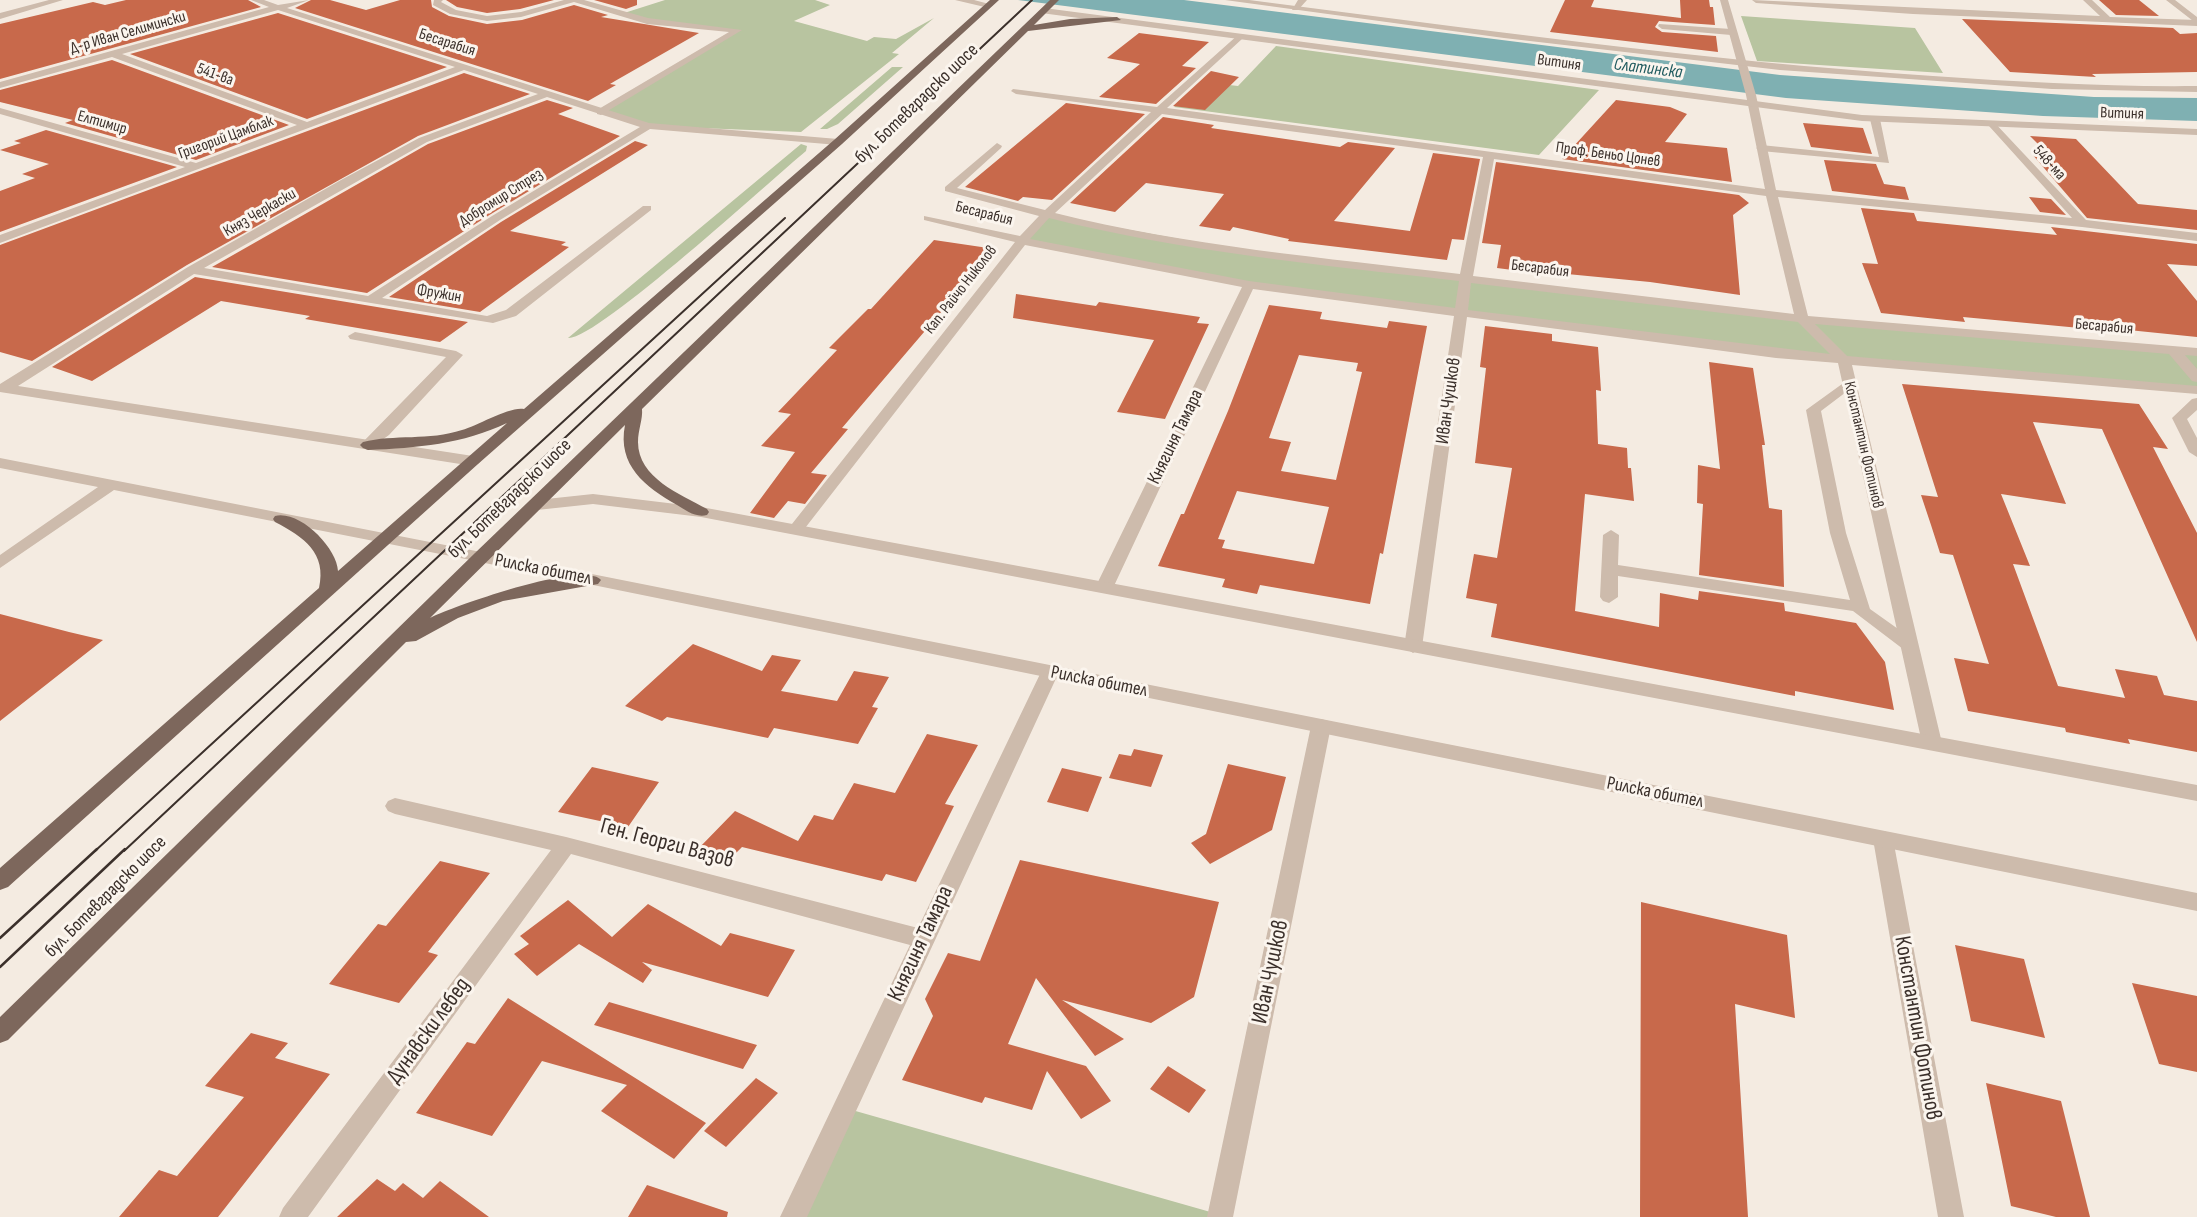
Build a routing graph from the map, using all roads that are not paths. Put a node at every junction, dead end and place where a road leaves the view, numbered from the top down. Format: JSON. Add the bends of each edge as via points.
{"nodes":[{"id":1,"x":60,"y":0,"type":"edge"},
{"id":2,"x":254,"y":0,"type":"edge"},
{"id":3,"x":305,"y":0,"type":"edge"},
{"id":4,"x":439,"y":0,"type":"edge"},
{"id":5,"x":574,"y":0,"type":"edge"},
{"id":6,"x":959,"y":0,"type":"edge"},
{"id":7,"x":1055,"y":0,"type":"edge"},
{"id":8,"x":1229,"y":0,"type":"edge"},
{"id":9,"x":1303,"y":0,"type":"edge"},
{"id":10,"x":1724,"y":0,"type":"edge"},
{"id":11,"x":1756,"y":0,"type":"edge"},
{"id":12,"x":1906,"y":0,"type":"edge"},
{"id":13,"x":2087,"y":0,"type":"edge"},
{"id":14,"x":2170,"y":0,"type":"edge"},
{"id":15,"x":992,"y":3,"type":"edge"},
{"id":16,"x":278,"y":8,"type":"junction"},
{"id":17,"x":1295,"y":8,"type":"junction"},
{"id":18,"x":1044,"y":11,"type":"junction"},
{"id":19,"x":1913,"y":11,"type":"junction"},
{"id":20,"x":0,"y":16,"type":"edge"},
{"id":21,"x":1117,"y":20,"type":"junction"},
{"id":22,"x":2110,"y":21,"type":"junction"},
{"id":23,"x":2197,"y":22,"type":"edge"},
{"id":24,"x":1662,"y":26,"type":"dead end"},
{"id":25,"x":1026,"y":29,"type":"junction"},
{"id":26,"x":1731,"y":32,"type":"junction"},
{"id":27,"x":1239,"y":37,"type":"junction"},
{"id":28,"x":113,"y":54,"type":"junction"},
{"id":29,"x":1744,"y":66,"type":"junction"},
{"id":30,"x":464,"y":67,"type":"junction"},
{"id":31,"x":0,"y":85,"type":"edge"},
{"id":32,"x":2197,"y":89,"type":"edge"},
{"id":33,"x":1016,"y":91,"type":"dead end"},
{"id":34,"x":547,"y":94,"type":"junction"},
{"id":35,"x":1752,"y":100,"type":"junction"},
{"id":36,"x":1162,"y":109,"type":"junction"},
{"id":37,"x":0,"y":111,"type":"edge"},
{"id":38,"x":601,"y":112,"type":"junction"},
{"id":39,"x":1875,"y":118,"type":"junction"},
{"id":40,"x":1993,"y":124,"type":"junction"},
{"id":41,"x":306,"y":125,"type":"junction"},
{"id":42,"x":649,"y":125,"type":"junction"},
{"id":43,"x":2197,"y":132,"type":"edge"},
{"id":44,"x":838,"y":142,"type":"junction"},
{"id":45,"x":997,"y":146,"type":"dead end"},
{"id":46,"x":1761,"y":148,"type":"junction"},
{"id":47,"x":1489,"y":156,"type":"junction"},
{"id":48,"x":195,"y":166,"type":"junction"},
{"id":49,"x":1771,"y":193,"type":"junction"},
{"id":50,"x":647,"y":208,"type":"dead end"},
{"id":51,"x":1046,"y":215,"type":"junction"},
{"id":52,"x":928,"y":218,"type":"dead end"},
{"id":53,"x":2082,"y":223,"type":"junction"},
{"id":54,"x":0,"y":225,"type":"edge"},
{"id":55,"x":23,"y":230,"type":"junction"},
{"id":56,"x":2197,"y":237,"type":"edge"},
{"id":57,"x":0,"y":239,"type":"edge"},
{"id":58,"x":1022,"y":241,"type":"junction"},
{"id":59,"x":192,"y":270,"type":"junction"},
{"id":60,"x":1466,"y":277,"type":"junction"},
{"id":61,"x":1248,"y":285,"type":"junction"},
{"id":62,"x":372,"y":300,"type":"junction"},
{"id":63,"x":1462,"y":312,"type":"junction"},
{"id":64,"x":1802,"y":319,"type":"junction"},
{"id":65,"x":355,"y":336,"type":"dead end"},
{"id":66,"x":2173,"y":350,"type":"junction"},
{"id":67,"x":2197,"y":352,"type":"edge"},
{"id":68,"x":1844,"y":361,"type":"junction"},
{"id":69,"x":2197,"y":378,"type":"edge"},
{"id":70,"x":1849,"y":383,"type":"junction"},
{"id":71,"x":2,"y":388,"type":"edge"},
{"id":72,"x":2197,"y":390,"type":"edge"},
{"id":73,"x":547,"y":397,"type":"junction"},
{"id":74,"x":2197,"y":402,"type":"edge"},
{"id":75,"x":636,"y":410,"type":"junction"},
{"id":76,"x":368,"y":445,"type":"junction"},
{"id":77,"x":2197,"y":452,"type":"edge"},
{"id":78,"x":473,"y":461,"type":"junction"},
{"id":79,"x":0,"y":463,"type":"edge"},
{"id":80,"x":110,"y":486,"type":"junction"},
{"id":81,"x":537,"y":505,"type":"junction"},
{"id":82,"x":701,"y":512,"type":"junction"},
{"id":83,"x":281,"y":519,"type":"junction"},
{"id":84,"x":796,"y":530,"type":"junction"},
{"id":85,"x":1611,"y":536,"type":"dead end"},
{"id":86,"x":386,"y":540,"type":"junction"},
{"id":87,"x":481,"y":557,"type":"junction"},
{"id":88,"x":0,"y":563,"type":"edge"},
{"id":89,"x":1610,"y":569,"type":"junction"},
{"id":90,"x":592,"y":580,"type":"junction"},
{"id":91,"x":1104,"y":588,"type":"junction"},
{"id":92,"x":327,"y":592,"type":"junction"},
{"id":93,"x":1609,"y":597,"type":"dead end"},
{"id":94,"x":1861,"y":607,"type":"junction"},
{"id":95,"x":1909,"y":645,"type":"junction"},
{"id":96,"x":1413,"y":647,"type":"junction"},
{"id":97,"x":379,"y":660,"type":"junction"},
{"id":98,"x":1050,"y":672,"type":"junction"},
{"id":99,"x":1321,"y":726,"type":"junction"},
{"id":100,"x":1932,"y":743,"type":"junction"},
{"id":101,"x":2197,"y":793,"type":"edge"},
{"id":102,"x":395,"y":806,"type":"dead end"},
{"id":103,"x":1883,"y":839,"type":"junction"},
{"id":104,"x":566,"y":845,"type":"junction"},
{"id":105,"x":0,"y":881,"type":"edge"},
{"id":106,"x":2197,"y":902,"type":"edge"},
{"id":107,"x":924,"y":939,"type":"junction"},
{"id":108,"x":0,"y":1033,"type":"edge"},
{"id":109,"x":292,"y":1217,"type":"edge"},
{"id":110,"x":793,"y":1217,"type":"edge"},
{"id":111,"x":1220,"y":1217,"type":"edge"},
{"id":112,"x":1951,"y":1217,"type":"edge"}],
"edges":[{"from":1,"to":20,"type":"street"},
{"from":2,"to":16,"type":"street","name":"Бесарабия"},
{"from":3,"to":16,"type":"street","name":"Д-р Иван Селимински"},
{"from":4,"to":5,"type":"street","via":[[436,3],[446,9],[484,20],[513,19]]},
{"from":5,"to":38,"type":"street","via":[[647,20],[738,30]]},
{"from":6,"to":15,"type":"street"},
{"from":7,"to":18,"type":"main road","name":"бул. Ботевградско шосе"},
{"from":8,"to":17,"type":"street","name":"Витиня"},
{"from":9,"to":17,"type":"street"},
{"from":10,"to":26,"type":"street"},
{"from":11,"to":19,"type":"street"},
{"from":12,"to":19,"type":"street"},
{"from":13,"to":22,"type":"street"},
{"from":14,"to":23,"type":"street"},
{"from":15,"to":44,"type":"main road","name":"бул. Ботевградско шосе"},
{"from":16,"to":28,"type":"street","name":"Д-р Иван Селимински"},
{"from":16,"to":30,"type":"street","name":"Бесарабия"},
{"from":17,"to":29,"type":"street","name":"Витиня"},
{"from":18,"to":21,"type":"street","name":"Витиня"},
{"from":18,"to":25,"type":"main road","name":"бул. Ботевградско шосе"},
{"from":19,"to":22,"type":"street"},
{"from":21,"to":25,"type":"main road"},
{"from":21,"to":27,"type":"street","name":"Витиня"},
{"from":22,"to":23,"type":"street"},
{"from":24,"to":26,"type":"street"},
{"from":25,"to":75,"type":"main road","name":"бул. Ботевградско шосе"},
{"from":26,"to":29,"type":"street"},
{"from":27,"to":35,"type":"street","name":"Витиня"},
{"from":27,"to":36,"type":"street","name":"Кап. Райчо Николов"},
{"from":28,"to":31,"type":"street","name":"Д-р Иван Селимински"},
{"from":28,"to":41,"type":"street","name":"541-ва"},
{"from":29,"to":32,"type":"street","name":"Витиня","via":[[1998,83]]},
{"from":29,"to":35,"type":"street"},
{"from":30,"to":34,"type":"street","name":"Бесарабия"},
{"from":30,"to":41,"type":"street","name":"Григорий Цамблак"},
{"from":33,"to":36,"type":"street","name":"Проф. Беньо Цонев"},
{"from":34,"to":38,"type":"street","name":"Бесарабия"},
{"from":34,"to":59,"type":"street","name":"Княз Черкаски","via":[[423,140]]},
{"from":35,"to":39,"type":"street","name":"Витиня"},
{"from":35,"to":46,"type":"street"},
{"from":36,"to":47,"type":"street","name":"Проф. Беньо Цонев"},
{"from":36,"to":51,"type":"street","name":"Кап. Райчо Николов"},
{"from":37,"to":48,"type":"street","name":"Елтимир"},
{"from":38,"to":42,"type":"street","name":"Бесарабия"},
{"from":39,"to":40,"type":"street","name":"Витиня"},
{"from":39,"to":46,"type":"street","via":[[1885,161]]},
{"from":40,"to":43,"type":"street","name":"Витиня"},
{"from":40,"to":53,"type":"street","name":"548-ма"},
{"from":41,"to":48,"type":"street","name":"Григорий Цамблак"},
{"from":42,"to":44,"type":"street","name":"Бесарабия"},
{"from":42,"to":62,"type":"street","name":"Добромир Стрез"},
{"from":44,"to":73,"type":"main road","name":"бул. Ботевградско шосе"},
{"from":45,"to":51,"type":"street","name":"Бесарабия","via":[[949,189]]},
{"from":46,"to":49,"type":"street"},
{"from":47,"to":49,"type":"street","name":"Проф. Беньо Цонев"},
{"from":47,"to":60,"type":"street","name":"Иван Чушков"},
{"from":48,"to":55,"type":"street","name":"Григорий Цамблак"},
{"from":49,"to":53,"type":"street","name":"Проф. Беньо Цонев"},
{"from":49,"to":64,"type":"street"},
{"from":50,"to":62,"type":"street","name":"Фружин","via":[[511,313],[488,320]]},
{"from":51,"to":58,"type":"street","name":"Кап. Райчо Николов"},
{"from":51,"to":60,"type":"street","name":"Бесарабия","via":[[1263,254]]},
{"from":52,"to":58,"type":"street","name":"Бесарабия"},
{"from":53,"to":56,"type":"street","name":"Проф. Беньо Цонев"},
{"from":54,"to":55,"type":"street"},
{"from":55,"to":57,"type":"street","name":"Григорий Цамблак"},
{"from":58,"to":61,"type":"street","name":"Бесарабия"},
{"from":58,"to":84,"type":"street","name":"Кап. Райчо Николов"},
{"from":59,"to":62,"type":"street","name":"Фружин"},
{"from":59,"to":71,"type":"street","name":"Княз Черкаски"},
{"from":60,"to":63,"type":"street","name":"Иван Чушков"},
{"from":60,"to":64,"type":"street","name":"Бесарабия"},
{"from":61,"to":63,"type":"street","name":"Бесарабия"},
{"from":61,"to":91,"type":"street","name":"Княгиня Тамара"},
{"from":63,"to":68,"type":"street","name":"Бесарабия"},
{"from":63,"to":96,"type":"street","name":"Иван Чушков"},
{"from":64,"to":66,"type":"street","name":"Бесарабия"},
{"from":64,"to":68,"type":"street","name":"Константин Фотинов"},
{"from":65,"to":76,"type":"street","via":[[456,355]]},
{"from":66,"to":67,"type":"street","name":"Бесарабия"},
{"from":66,"to":69,"type":"street"},
{"from":68,"to":70,"type":"street","name":"Константин Фотинов"},
{"from":68,"to":72,"type":"street","name":"Бесарабия"},
{"from":70,"to":94,"type":"street","via":[[1813,410],[1839,533]]},
{"from":70,"to":95,"type":"street","name":"Константин Фотинов"},
{"from":71,"to":76,"type":"street"},
{"from":73,"to":76,"type":"main road","via":[[456,438],[422,445]]},
{"from":73,"to":78,"type":"main road","name":"бул. Ботевградско шосе"},
{"from":74,"to":77,"type":"street","via":[[2179,418]]},
{"from":75,"to":81,"type":"main road","name":"бул. Ботевградско шосе"},
{"from":75,"to":82,"type":"main road","via":[[631,448],[640,470],[653,484]]},
{"from":76,"to":78,"type":"street"},
{"from":78,"to":86,"type":"main road","name":"бул. Ботевградско шосе"},
{"from":79,"to":80,"type":"street","name":"Рилска обител"},
{"from":80,"to":83,"type":"street","name":"Рилска обител"},
{"from":80,"to":88,"type":"street"},
{"from":81,"to":82,"type":"street","via":[[593,499]]},
{"from":81,"to":87,"type":"main road","name":"бул. Ботевградско шосе"},
{"from":82,"to":84,"type":"street"},
{"from":83,"to":86,"type":"street","name":"Рилска обител"},
{"from":83,"to":92,"type":"main road","via":[[306,531],[329,560],[332,575]]},
{"from":84,"to":91,"type":"street"},
{"from":85,"to":89,"type":"street"},
{"from":86,"to":87,"type":"street","name":"Рилска обител"},
{"from":86,"to":92,"type":"main road","name":"бул. Ботевградско шосе"},
{"from":87,"to":90,"type":"street","name":"Рилска обител"},
{"from":87,"to":97,"type":"main road","name":"бул. Ботевградско шосе"},
{"from":89,"to":93,"type":"street"},
{"from":89,"to":94,"type":"street"},
{"from":90,"to":97,"type":"main road","via":[[517,591],[479,603],[413,635]]},
{"from":90,"to":98,"type":"street","name":"Рилска обител"},
{"from":91,"to":96,"type":"street"},
{"from":92,"to":105,"type":"main road","name":"бул. Ботевградско шосе"},
{"from":94,"to":95,"type":"street"},
{"from":95,"to":100,"type":"street","name":"Константин Фотинов"},
{"from":96,"to":100,"type":"street"},
{"from":97,"to":108,"type":"main road","name":"бул. Ботевградско шосе"},
{"from":98,"to":99,"type":"street","name":"Рилска обител"},
{"from":98,"to":107,"type":"street","name":"Княгиня Тамара"},
{"from":99,"to":103,"type":"street","name":"Рилска обител"},
{"from":99,"to":111,"type":"street","name":"Иван Чушков"},
{"from":100,"to":101,"type":"street"},
{"from":102,"to":104,"type":"street","name":"Ген. Георги Вазов"},
{"from":103,"to":106,"type":"street","name":"Рилска обител"},
{"from":103,"to":112,"type":"street","name":"Константин Фотинов"},
{"from":104,"to":107,"type":"street","name":"Ген. Георги Вазов"},
{"from":104,"to":109,"type":"street","name":"Дунавски лебед"},
{"from":107,"to":110,"type":"street","name":"Княгиня Тамара"}]}
